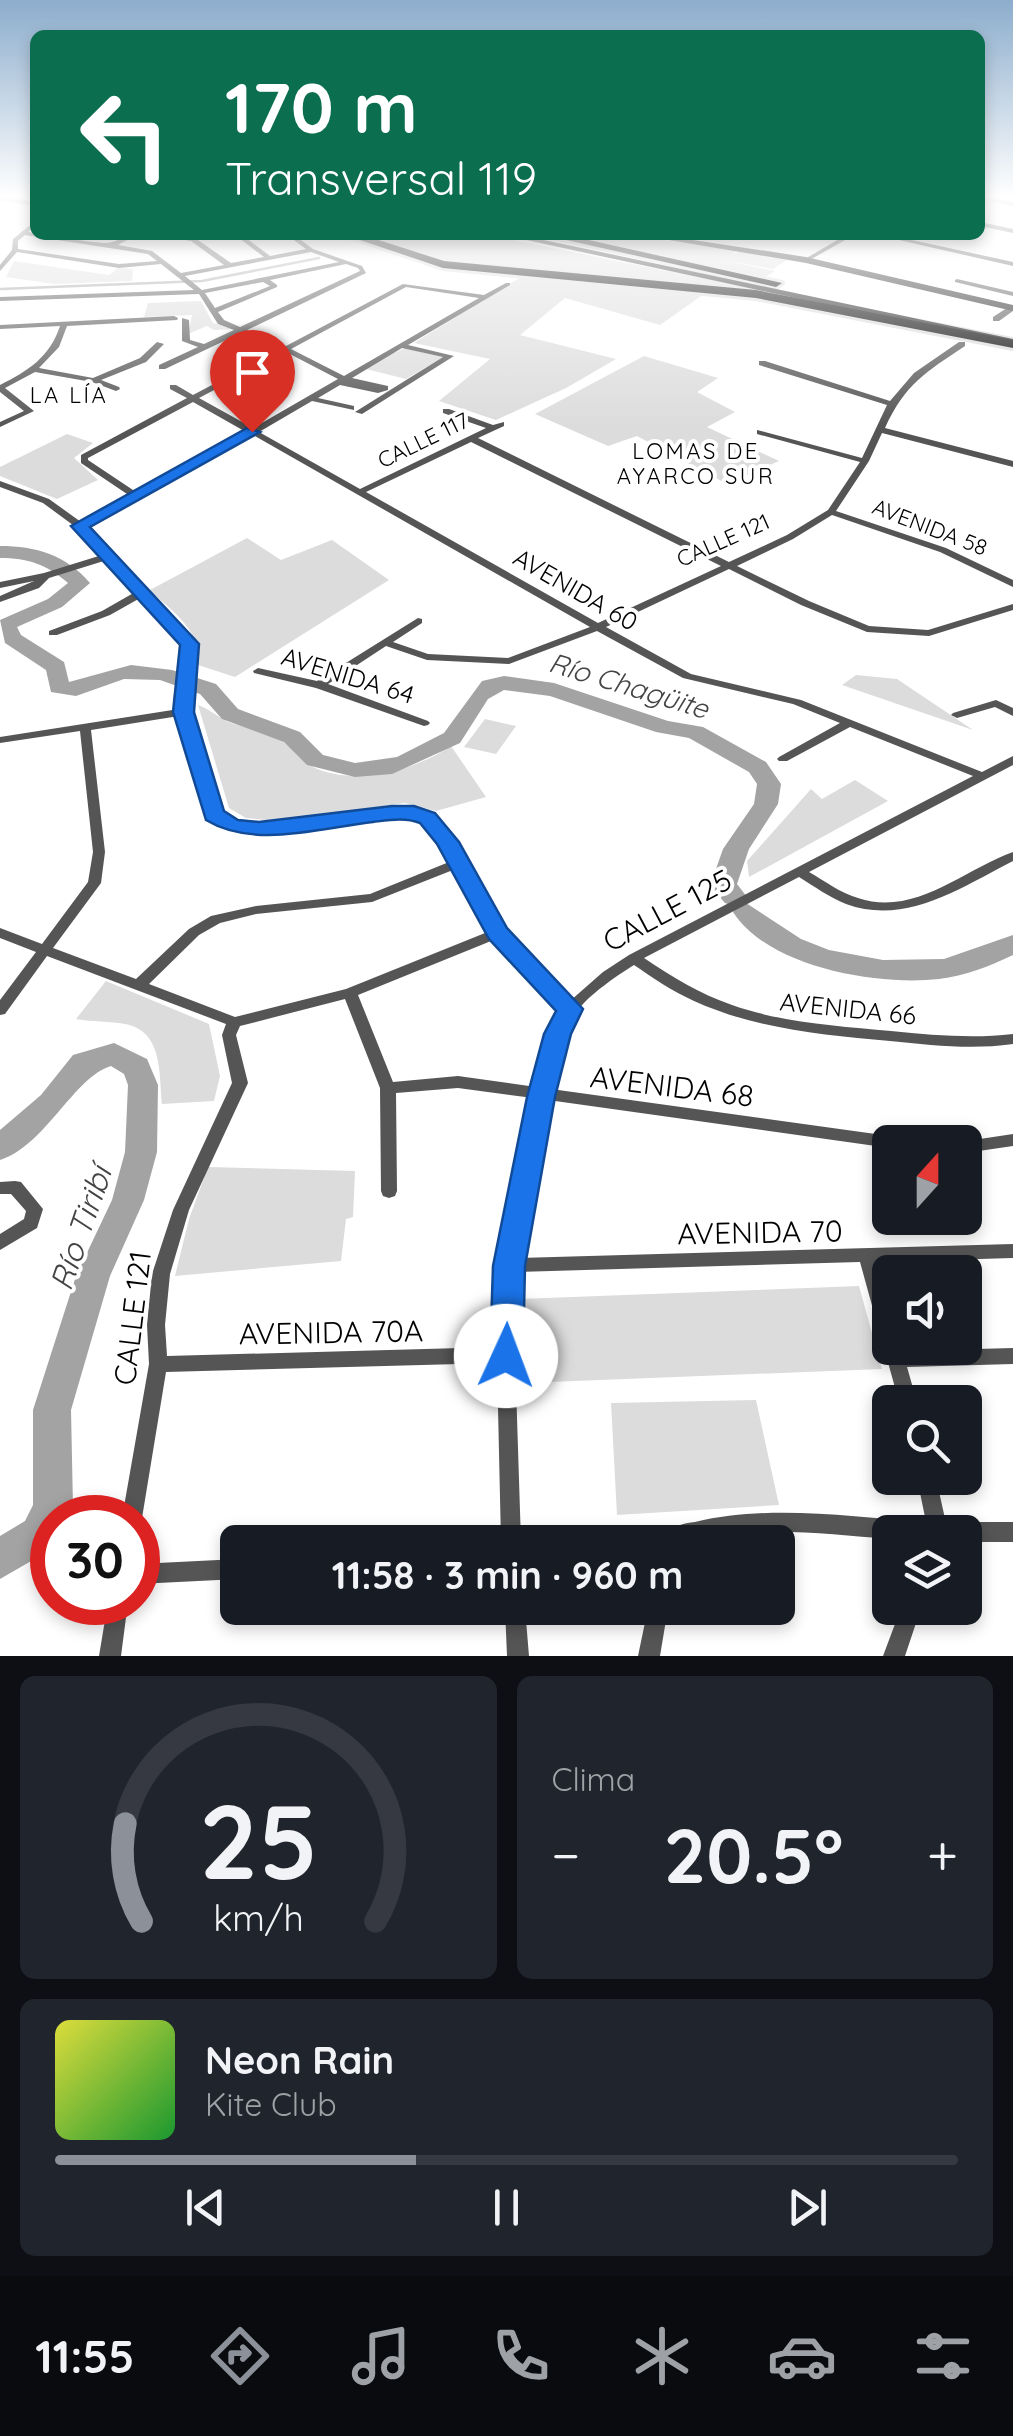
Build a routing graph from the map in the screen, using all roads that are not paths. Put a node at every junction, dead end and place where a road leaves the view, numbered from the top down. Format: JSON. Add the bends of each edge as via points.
{"nodes":[{"id":1,"x":177,"y":272,"type":"edge"},
{"id":2,"x":215,"y":272,"type":"edge"},
{"id":3,"x":301,"y":272,"type":"edge"},
{"id":4,"x":363,"y":272,"type":"edge"},
{"id":5,"x":515,"y":272,"type":"edge"},
{"id":6,"x":682,"y":272,"type":"edge"},
{"id":7,"x":719,"y":272,"type":"edge"},
{"id":8,"x":859,"y":272,"type":"edge"},
{"id":9,"x":298,"y":273,"type":"junction"},
{"id":10,"x":265,"y":280,"type":"junction"},
{"id":11,"x":957,"y":281,"type":"dead end"},
{"id":12,"x":190,"y":283,"type":"junction"},
{"id":13,"x":508,"y":284,"type":"dead end"},
{"id":14,"x":334,"y":285,"type":"junction"},
{"id":15,"x":1013,"y":294,"type":"edge"},
{"id":16,"x":485,"y":297,"type":"junction"},
{"id":17,"x":0,"y":299,"type":"edge"},
{"id":18,"x":1013,"y":308,"type":"edge"},
{"id":19,"x":214,"y":312,"type":"junction"},
{"id":20,"x":174,"y":318,"type":"dead end"},
{"id":21,"x":185,"y":320,"type":"dead end"},
{"id":22,"x":996,"y":320,"type":"dead end"},
{"id":23,"x":64,"y":324,"type":"junction"},
{"id":24,"x":0,"y":327,"type":"edge"},
{"id":25,"x":240,"y":329,"type":"junction"},
{"id":26,"x":1013,"y":334,"type":"edge"},
{"id":27,"x":1013,"y":343,"type":"edge"},
{"id":28,"x":160,"y":344,"type":"dead end"},
{"id":29,"x":962,"y":344,"type":"dead end"},
{"id":30,"x":401,"y":346,"type":"junction"},
{"id":31,"x":205,"y":347,"type":"junction"},
{"id":32,"x":284,"y":348,"type":"junction"},
{"id":33,"x":152,"y":353,"type":"junction"},
{"id":34,"x":183,"y":358,"type":"junction"},
{"id":35,"x":762,"y":363,"type":"dead end"},
{"id":36,"x":162,"y":367,"type":"dead end"},
{"id":37,"x":36,"y":370,"type":"junction"},
{"id":38,"x":94,"y":380,"type":"junction"},
{"id":39,"x":342,"y":380,"type":"junction"},
{"id":40,"x":173,"y":387,"type":"dead end"},
{"id":41,"x":0,"y":388,"type":"edge"},
{"id":42,"x":116,"y":388,"type":"dead end"},
{"id":43,"x":192,"y":398,"type":"junction"},
{"id":44,"x":310,"y":398,"type":"junction"},
{"id":45,"x":892,"y":404,"type":"junction"},
{"id":46,"x":446,"y":411,"type":"dead end"},
{"id":47,"x":0,"y":425,"type":"edge"},
{"id":48,"x":881,"y":430,"type":"junction"},
{"id":49,"x":252,"y":432,"type":"junction"},
{"id":50,"x":760,"y":432,"type":"dead end"},
{"id":51,"x":472,"y":439,"type":"junction"},
{"id":52,"x":865,"y":462,"type":"junction"},
{"id":53,"x":1013,"y":464,"type":"edge"},
{"id":54,"x":0,"y":484,"type":"edge"},
{"id":55,"x":362,"y":492,"type":"junction"},
{"id":56,"x":136,"y":496,"type":"junction"},
{"id":57,"x":831,"y":512,"type":"junction"},
{"id":58,"x":80,"y":526,"type":"junction"},
{"id":59,"x":108,"y":556,"type":"junction"},
{"id":60,"x":726,"y":564,"type":"junction"},
{"id":61,"x":51,"y":575,"type":"junction"},
{"id":62,"x":1013,"y":584,"type":"edge"},
{"id":63,"x":0,"y":585,"type":"edge"},
{"id":64,"x":143,"y":592,"type":"junction"},
{"id":65,"x":0,"y":599,"type":"edge"},
{"id":66,"x":1013,"y":607,"type":"edge"},
{"id":67,"x":418,"y":621,"type":"dead end"},
{"id":68,"x":596,"y":628,"type":"junction"},
{"id":69,"x":53,"y":633,"type":"dead end"},
{"id":70,"x":386,"y":643,"type":"junction"},
{"id":71,"x":258,"y":672,"type":"dead end"},
{"id":72,"x":319,"y":685,"type":"junction"},
{"id":73,"x":184,"y":712,"type":"junction"},
{"id":74,"x":1013,"y":713,"type":"edge"},
{"id":75,"x":957,"y":715,"type":"dead end"},
{"id":76,"x":424,"y":723,"type":"dead end"},
{"id":77,"x":849,"y":723,"type":"junction"},
{"id":78,"x":84,"y":726,"type":"junction"},
{"id":79,"x":0,"y":740,"type":"edge"},
{"id":80,"x":783,"y":759,"type":"dead end"},
{"id":81,"x":1013,"y":760,"type":"edge"},
{"id":82,"x":980,"y":775,"type":"junction"},
{"id":83,"x":1013,"y":856,"type":"edge"},
{"id":84,"x":459,"y":863,"type":"junction"},
{"id":85,"x":799,"y":871,"type":"junction"},
{"id":86,"x":0,"y":933,"type":"edge"},
{"id":87,"x":498,"y":933,"type":"junction"},
{"id":88,"x":47,"y":950,"type":"junction"},
{"id":89,"x":634,"y":958,"type":"junction"},
{"id":90,"x":140,"y":985,"type":"junction"},
{"id":91,"x":350,"y":993,"type":"junction"},
{"id":92,"x":570,"y":1009,"type":"junction"},
{"id":93,"x":0,"y":1010,"type":"edge"},
{"id":94,"x":234,"y":1022,"type":"junction"},
{"id":95,"x":1013,"y":1039,"type":"edge"},
{"id":96,"x":388,"y":1088,"type":"junction"},
{"id":97,"x":541,"y":1097,"type":"junction"},
{"id":98,"x":872,"y":1140,"type":"edge"},
{"id":99,"x":1013,"y":1140,"type":"edge"},
{"id":100,"x":982,"y":1144,"type":"edge"},
{"id":101,"x":8,"y":1187,"type":"edge"},
{"id":102,"x":388,"y":1191,"type":"dead end"},
{"id":103,"x":0,"y":1244,"type":"edge"},
{"id":104,"x":1013,"y":1252,"type":"edge"},
{"id":105,"x":867,"y":1257,"type":"junction"},
{"id":106,"x":509,"y":1266,"type":"junction"},
{"id":107,"x":872,"y":1275,"type":"edge"},
{"id":108,"x":982,"y":1355,"type":"edge"},
{"id":109,"x":506,"y":1356,"type":"junction"},
{"id":110,"x":1013,"y":1356,"type":"edge"},
{"id":111,"x":158,"y":1364,"type":"junction"},
{"id":112,"x":136,"y":1495,"type":"edge"},
{"id":113,"x":510,"y":1525,"type":"edge"},
{"id":114,"x":779,"y":1525,"type":"edge"},
{"id":115,"x":872,"y":1528,"type":"edge"},
{"id":116,"x":982,"y":1532,"type":"edge"},
{"id":117,"x":1013,"y":1532,"type":"edge"},
{"id":118,"x":220,"y":1571,"type":"edge"},
{"id":119,"x":160,"y":1573,"type":"edge"},
{"id":120,"x":115,"y":1625,"type":"edge"},
{"id":121,"x":516,"y":1625,"type":"edge"},
{"id":122,"x":654,"y":1625,"type":"edge"},
{"id":123,"x":905,"y":1625,"type":"edge"},
{"id":124,"x":110,"y":1656,"type":"edge"},
{"id":125,"x":518,"y":1656,"type":"edge"},
{"id":126,"x":648,"y":1656,"type":"edge"},
{"id":127,"x":894,"y":1656,"type":"edge"}],
"edges":[{"from":1,"to":12,"type":"street"},
{"from":2,"to":12,"type":"street"},
{"from":3,"to":9,"type":"street"},
{"from":4,"to":14,"type":"street"},
{"from":5,"to":27,"type":"highway","via":[[771,296]]},
{"from":6,"to":27,"type":"main road"},
{"from":7,"to":26,"type":"highway"},
{"from":8,"to":18,"type":"main road"},
{"from":9,"to":10,"type":"street"},
{"from":9,"to":14,"type":"street"},
{"from":10,"to":12,"type":"street"},
{"from":10,"to":19,"type":"street","via":[[275,286]]},
{"from":11,"to":15,"type":"street"},
{"from":12,"to":17,"type":"street"},
{"from":12,"to":19,"type":"street"},
{"from":13,"to":16,"type":"street"},
{"from":14,"to":25,"type":"street"},
{"from":16,"to":30,"type":"street"},
{"from":16,"to":32,"type":"street","via":[[410,285]]},
{"from":18,"to":22,"type":"street"},
{"from":19,"to":25,"type":"street"},
{"from":20,"to":23,"type":"street"},
{"from":21,"to":31,"type":"street","via":[[186,341]]},
{"from":23,"to":24,"type":"street"},
{"from":23,"to":37,"type":"street","via":[[58,344]]},
{"from":25,"to":31,"type":"street"},
{"from":25,"to":32,"type":"street"},
{"from":28,"to":33,"type":"street"},
{"from":29,"to":45,"type":"street","name":"CALLE 121"},
{"from":30,"to":39,"type":"street"},
{"from":30,"to":44,"type":"street","via":[[450,356],[355,410]]},
{"from":31,"to":34,"type":"street"},
{"from":32,"to":39,"type":"street"},
{"from":32,"to":43,"type":"street"},
{"from":33,"to":34,"type":"street"},
{"from":33,"to":38,"type":"street"},
{"from":34,"to":36,"type":"street"},
{"from":35,"to":45,"type":"street"},
{"from":37,"to":38,"type":"street"},
{"from":37,"to":41,"type":"street"},
{"from":38,"to":42,"type":"street"},
{"from":39,"to":44,"type":"street"},
{"from":40,"to":43,"type":"street","name":"AVENIDA 60"},
{"from":41,"to":47,"type":"street","via":[[30,411]]},
{"from":43,"to":49,"type":"street","name":"AVENIDA 60"},
{"from":43,"to":56,"type":"street","via":[[88,453],[84,461]]},
{"from":44,"to":49,"type":"street"},
{"from":45,"to":48,"type":"street","name":"CALLE 121"},
{"from":46,"to":51,"type":"street","name":"CALLE 117","via":[[498,426]]},
{"from":48,"to":52,"type":"street","name":"CALLE 121"},
{"from":48,"to":53,"type":"street"},
{"from":49,"to":55,"type":"street","name":"AVENIDA 60"},
{"from":49,"to":56,"type":"street"},
{"from":50,"to":52,"type":"street"},
{"from":51,"to":55,"type":"street","name":"CALLE 117"},
{"from":51,"to":60,"type":"street"},
{"from":52,"to":57,"type":"street","name":"CALLE 121"},
{"from":54,"to":58,"type":"street","via":[[46,501]]},
{"from":55,"to":68,"type":"street","name":"AVENIDA 60"},
{"from":56,"to":58,"type":"street"},
{"from":57,"to":60,"type":"street","name":"CALLE 121","via":[[790,538]]},
{"from":57,"to":62,"type":"street","name":"AVENIDA 58","via":[[943,550]]},
{"from":58,"to":59,"type":"street"},
{"from":59,"to":61,"type":"street"},
{"from":59,"to":64,"type":"street"},
{"from":60,"to":66,"type":"street","via":[[866,629],[949,629]]},
{"from":60,"to":68,"type":"street","name":"CALLE 121"},
{"from":61,"to":63,"type":"street"},
{"from":61,"to":65,"type":"street"},
{"from":64,"to":69,"type":"street"},
{"from":64,"to":73,"type":"street","via":[[190,648]]},
{"from":67,"to":70,"type":"street"},
{"from":68,"to":70,"type":"street","name":"CALLE 121","via":[[509,660],[427,657]]},
{"from":68,"to":77,"type":"street","name":"AVENIDA 60","via":[[687,676],[797,702]]},
{"from":70,"to":72,"type":"street"},
{"from":71,"to":72,"type":"street","name":"AVENIDA 64"},
{"from":72,"to":76,"type":"street","name":"AVENIDA 64"},
{"from":73,"to":78,"type":"street"},
{"from":73,"to":84,"type":"street","via":[[214,815],[224,822],[259,829],[414,813],[436,826]]},
{"from":74,"to":75,"type":"street","via":[[996,703]]},
{"from":77,"to":80,"type":"street"},
{"from":77,"to":82,"type":"street","name":"AVENIDA 60"},
{"from":78,"to":79,"type":"street"},
{"from":78,"to":88,"type":"street","via":[[98,852],[94,883]]},
{"from":81,"to":82,"type":"street","name":"CALLE 125"},
{"from":82,"to":85,"type":"street","name":"CALLE 125"},
{"from":83,"to":85,"type":"street","via":[[912,904],[886,908],[842,897]]},
{"from":84,"to":87,"type":"street"},
{"from":84,"to":90,"type":"street","via":[[372,898],[216,919]]},
{"from":85,"to":89,"type":"street","name":"CALLE 125"},
{"from":86,"to":88,"type":"street"},
{"from":87,"to":91,"type":"street"},
{"from":87,"to":92,"type":"street"},
{"from":88,"to":90,"type":"street"},
{"from":88,"to":93,"type":"street"},
{"from":89,"to":92,"type":"street","name":"CALLE 125"},
{"from":89,"to":95,"type":"street","name":"AVENIDA 66","via":[[718,1008],[782,1027],[969,1044]]},
{"from":90,"to":94,"type":"street"},
{"from":91,"to":94,"type":"street"},
{"from":91,"to":96,"type":"street"},
{"from":92,"to":97,"type":"street","name":"CALLE 125"},
{"from":94,"to":111,"type":"street","name":"CALLE 121","via":[[229,1035],[240,1083],[181,1210],[161,1274]]},
{"from":96,"to":97,"type":"street","name":"AVENIDA 68","via":[[458,1082]]},
{"from":96,"to":102,"type":"street"},
{"from":97,"to":98,"type":"street","name":"AVENIDA 68"},
{"from":97,"to":106,"type":"street","name":"CALLE 125"},
{"from":99,"to":100,"type":"street"},
{"from":101,"to":103,"type":"street","via":[[35,1209],[32,1223]]},
{"from":104,"to":105,"type":"street","name":"AVENIDA 70"},
{"from":105,"to":106,"type":"street","name":"AVENIDA 70"},
{"from":105,"to":107,"type":"street"},
{"from":106,"to":109,"type":"street","name":"CALLE 125"},
{"from":108,"to":110,"type":"street"},
{"from":109,"to":111,"type":"street","name":"AVENIDA 70A"},
{"from":109,"to":113,"type":"street","name":"CALLE 125"},
{"from":111,"to":112,"type":"street","name":"CALLE 121"},
{"from":114,"to":115,"type":"street"},
{"from":116,"to":117,"type":"street"},
{"from":118,"to":119,"type":"street"},
{"from":120,"to":124,"type":"street"},
{"from":121,"to":125,"type":"street"},
{"from":122,"to":126,"type":"street"},
{"from":123,"to":127,"type":"street"}]}
